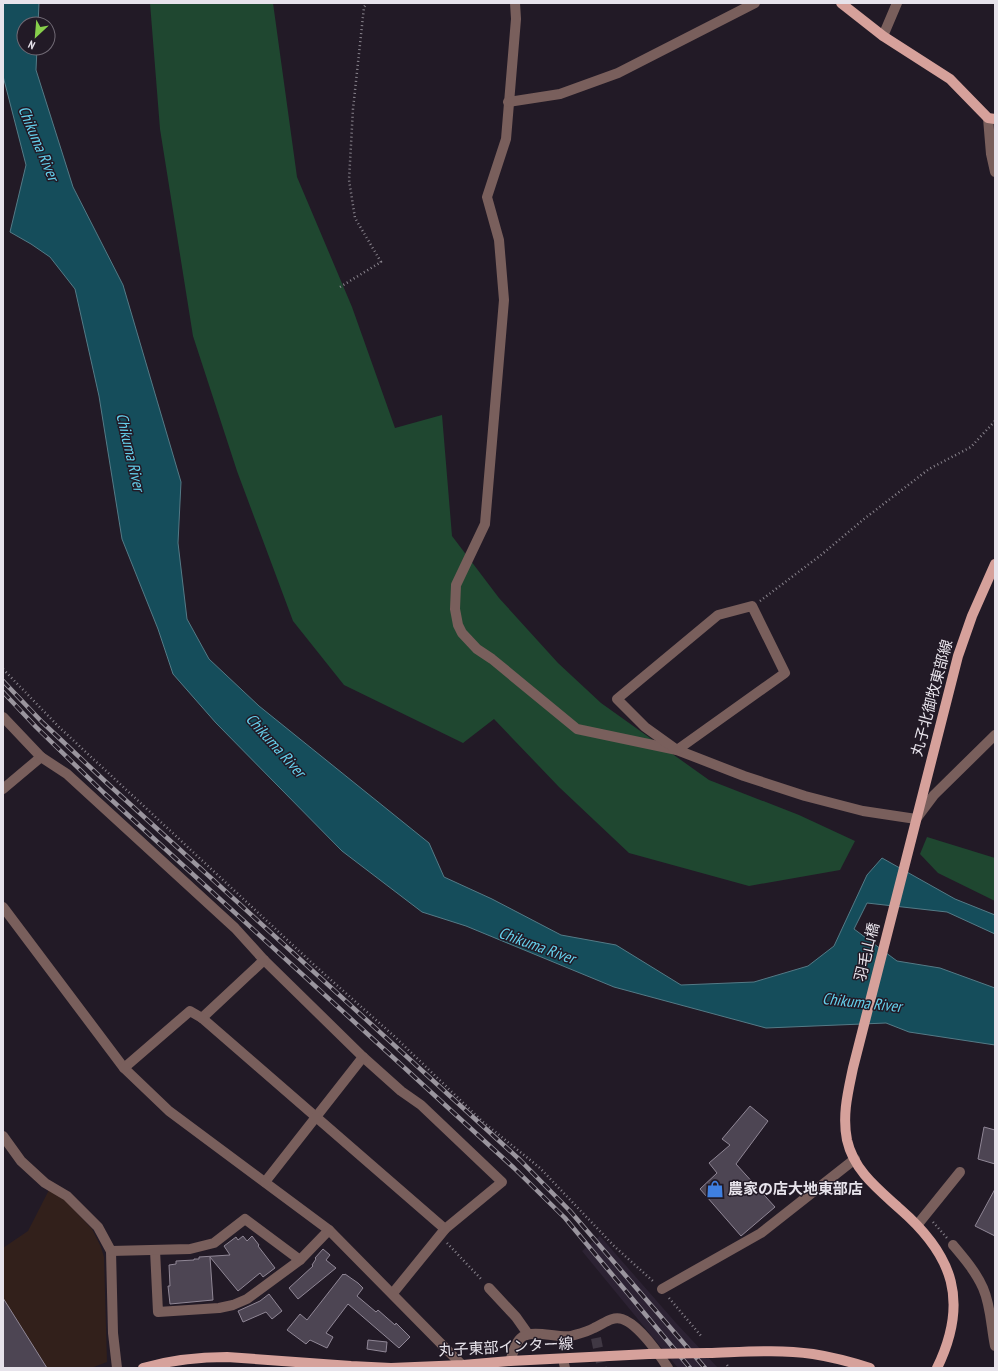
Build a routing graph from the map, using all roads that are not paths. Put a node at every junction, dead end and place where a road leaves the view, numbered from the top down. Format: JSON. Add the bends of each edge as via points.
{"nodes":[{"id":1,"x":515,"y":3,"type":"edge"},
{"id":2,"x":755,"y":3,"type":"edge"},
{"id":3,"x":841,"y":3,"type":"edge"},
{"id":4,"x":897,"y":3,"type":"edge"},
{"id":5,"x":883,"y":36,"type":"junction"},
{"id":6,"x":508,"y":102,"type":"junction"},
{"id":7,"x":992,"y":119,"type":"edge"},
{"id":8,"x":995,"y":172,"type":"edge"},
{"id":9,"x":995,"y":564,"type":"edge"},
{"id":10,"x":3,"y":717,"type":"edge"},
{"id":11,"x":995,"y":735,"type":"edge"},
{"id":12,"x":677,"y":750,"type":"junction"},
{"id":13,"x":41,"y":757,"type":"junction"},
{"id":14,"x":3,"y":789,"type":"edge"},
{"id":15,"x":916,"y":818,"type":"junction"},
{"id":16,"x":910,"y":844,"type":"joint"},
{"id":17,"x":3,"y":907,"type":"edge"},
{"id":18,"x":264,"y":960,"type":"junction"},
{"id":19,"x":202,"y":1018,"type":"junction"},
{"id":20,"x":362,"y":1057,"type":"junction"},
{"id":21,"x":124,"y":1068,"type":"junction"},
{"id":22,"x":316,"y":1117,"type":"junction"},
{"id":23,"x":3,"y":1136,"type":"edge"},
{"id":24,"x":854,"y":1159,"type":"junction"},
{"id":25,"x":960,"y":1172,"type":"dead end"},
{"id":26,"x":265,"y":1182,"type":"junction"},
{"id":27,"x":918,"y":1224,"type":"junction"},
{"id":28,"x":329,"y":1230,"type":"junction"},
{"id":29,"x":443,"y":1232,"type":"junction"},
{"id":30,"x":953,"y":1245,"type":"road end"},
{"id":31,"x":155,"y":1250,"type":"junction"},
{"id":32,"x":111,"y":1251,"type":"junction"},
{"id":33,"x":300,"y":1260,"type":"junction"},
{"id":34,"x":488,"y":1288,"type":"road end"},
{"id":35,"x":662,"y":1289,"type":"road end"},
{"id":36,"x":393,"y":1293,"type":"junction"},
{"id":37,"x":528,"y":1334,"type":"junction"},
{"id":38,"x":995,"y":1346,"type":"edge"},
{"id":39,"x":510,"y":1361,"type":"junction"},
{"id":40,"x":564,"y":1363,"type":"edge"},
{"id":41,"x":464,"y":1367,"type":"edge"},
{"id":42,"x":117,"y":1368,"type":"edge"},
{"id":43,"x":143,"y":1368,"type":"edge"},
{"id":44,"x":668,"y":1368,"type":"edge"},
{"id":45,"x":870,"y":1368,"type":"edge"},
{"id":46,"x":937,"y":1368,"type":"edge"}],
"edges":[{"from":1,"to":6,"type":"street","via":[[516,19]]},
{"from":2,"to":6,"type":"street","via":[[618,74],[560,94]]},
{"from":3,"to":5,"type":"main road"},
{"from":4,"to":5,"type":"street"},
{"from":5,"to":7,"type":"main road","via":[[950,79]]},
{"from":6,"to":12,"type":"street","via":[[506,139],[487,197],[500,240],[504,300],[485,524],[456,585],[455,609],[458,625],[477,649],[577,729]]},
{"from":7,"to":8,"type":"street","via":[[991,154]]},
{"from":9,"to":15,"type":"main road","name":"丸子北御牧東部線","via":[[958,656]]},
{"from":10,"to":13,"type":"street"},
{"from":11,"to":15,"type":"street","via":[[934,795]]},
{"from":12,"to":12,"type":"street","via":[[645,727],[617,699],[718,615],[752,606],[785,673]]},
{"from":12,"to":15,"type":"street","via":[[805,796],[863,811]]},
{"from":13,"to":14,"type":"street"},
{"from":13,"to":18,"type":"street","via":[[67,774],[235,928]]},
{"from":15,"to":16,"type":"main road","name":"丸子北御牧東部線"},
{"from":16,"to":24,"type":"main road","name":"羽毛山橋","via":[[846,1096],[845,1118]]},
{"from":17,"to":21,"type":"street"},
{"from":18,"to":19,"type":"street"},
{"from":18,"to":20,"type":"street"},
{"from":19,"to":21,"type":"street","via":[[190,1011]]},
{"from":19,"to":22,"type":"street"},
{"from":20,"to":22,"type":"street"},
{"from":20,"to":29,"type":"street","via":[[421,1105],[502,1182]]},
{"from":21,"to":26,"type":"street","via":[[169,1111]]},
{"from":22,"to":26,"type":"street"},
{"from":22,"to":29,"type":"street"},
{"from":23,"to":32,"type":"street","via":[[21,1161],[45,1183],[67,1196],[98,1227]]},
{"from":24,"to":27,"type":"main road","via":[[872,1184]]},
{"from":24,"to":35,"type":"street","via":[[761,1233]]},
{"from":25,"to":27,"type":"street"},
{"from":26,"to":28,"type":"street"},
{"from":27,"to":46,"type":"main road","via":[[942,1256],[950,1276],[952,1291],[952,1331]]},
{"from":28,"to":33,"type":"street"},
{"from":28,"to":36,"type":"street"},
{"from":29,"to":36,"type":"street"},
{"from":30,"to":38,"type":"street","via":[[983,1288]]},
{"from":31,"to":32,"type":"street"},
{"from":31,"to":33,"type":"street","via":[[190,1249],[214,1243],[245,1219]]},
{"from":31,"to":33,"type":"street","via":[[158,1312],[233,1305]]},
{"from":32,"to":42,"type":"street","via":[[113,1333]]},
{"from":34,"to":37,"type":"street","via":[[516,1316]]},
{"from":36,"to":41,"type":"street"},
{"from":37,"to":39,"type":"street","via":[[519,1340]]},
{"from":37,"to":44,"type":"street","via":[[563,1336],[595,1333],[613,1318],[622,1319],[646,1338]]},
{"from":39,"to":40,"type":"main road","name":"丸子東部インター線"},
{"from":39,"to":41,"type":"main road","name":"丸子東部インター線"},
{"from":40,"to":45,"type":"main road","name":"丸子東部インター線","bridge":true,"via":[[649,1354],[772,1352],[813,1354]]},
{"from":41,"to":43,"type":"main road","name":"丸子東部インター線","via":[[391,1368],[215,1357],[182,1359]]}]}
